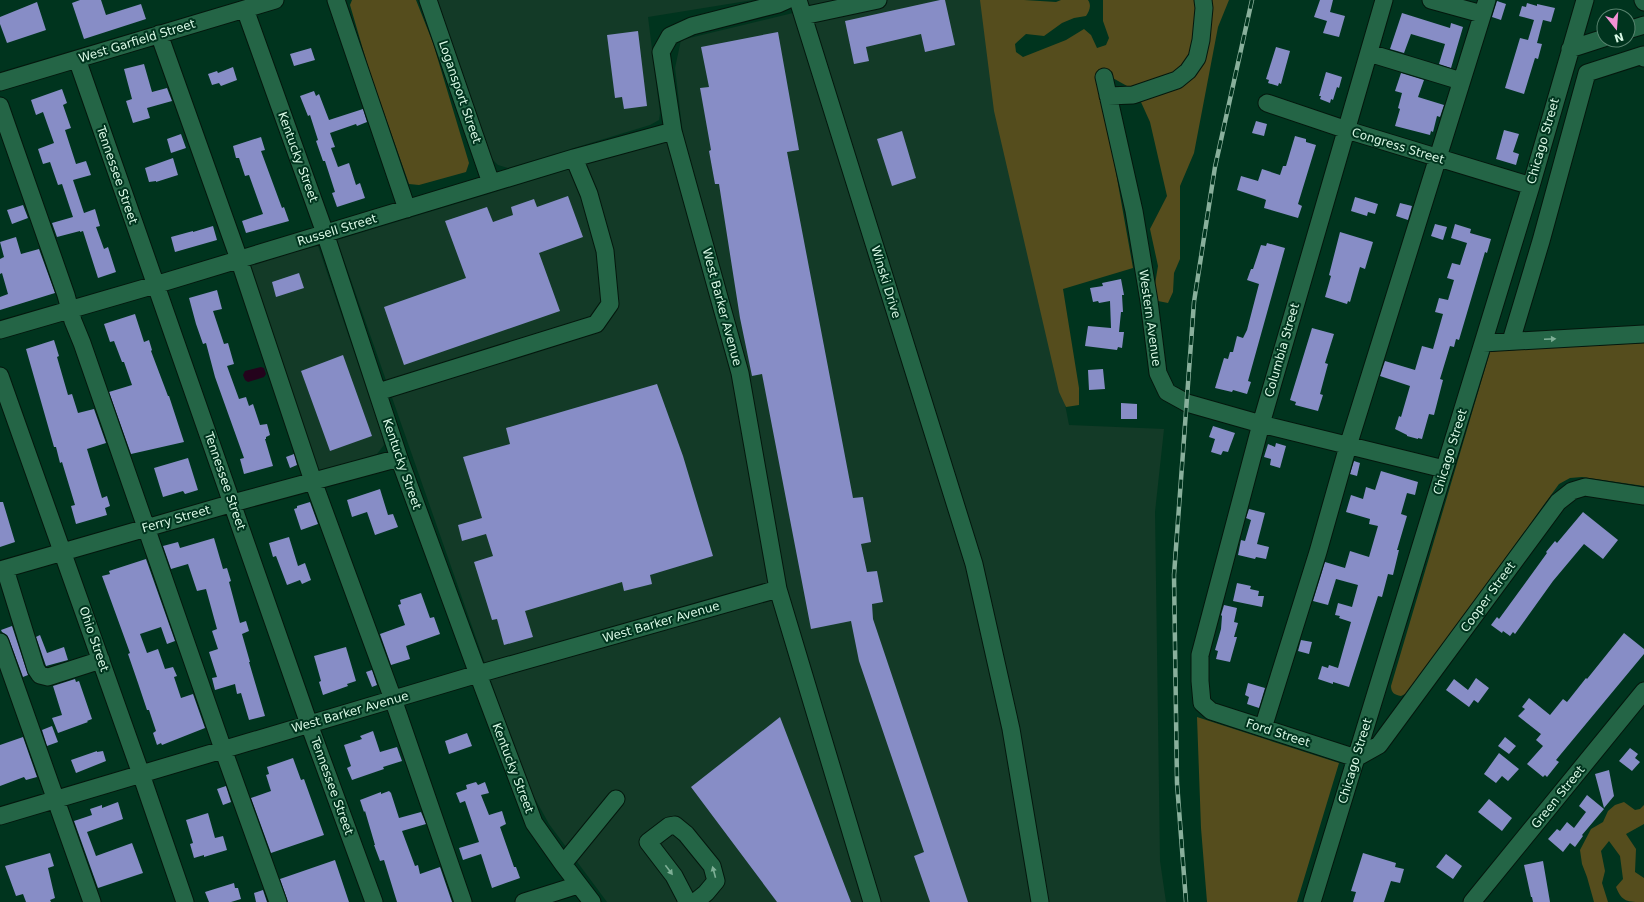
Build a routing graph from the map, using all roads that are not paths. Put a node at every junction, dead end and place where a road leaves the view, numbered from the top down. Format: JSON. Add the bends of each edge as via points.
{"nodes":[{"id":1,"x":274,"y":0,"type":"edge"},
{"id":2,"x":336,"y":0,"type":"edge"},
{"id":3,"x":428,"y":0,"type":"edge"},
{"id":4,"x":787,"y":0,"type":"edge"},
{"id":5,"x":798,"y":0,"type":"edge"},
{"id":6,"x":878,"y":0,"type":"edge"},
{"id":7,"x":1203,"y":0,"type":"edge"},
{"id":8,"x":1384,"y":0,"type":"edge"},
{"id":9,"x":1431,"y":0,"type":"edge"},
{"id":10,"x":1585,"y":0,"type":"edge"},
{"id":11,"x":1484,"y":7,"type":"edge"},
{"id":12,"x":245,"y":9,"type":"junction"},
{"id":13,"x":803,"y":16,"type":"junction"},
{"id":14,"x":159,"y":34,"type":"junction"},
{"id":15,"x":1596,"y":41,"type":"edge"},
{"id":16,"x":1570,"y":49,"type":"junction"},
{"id":17,"x":1369,"y":53,"type":"junction"},
{"id":18,"x":1644,"y":58,"type":"edge"},
{"id":19,"x":78,"y":59,"type":"junction"},
{"id":20,"x":1104,"y":76,"type":"dead end"},
{"id":21,"x":1461,"y":81,"type":"junction"},
{"id":22,"x":0,"y":82,"type":"edge"},
{"id":23,"x":1108,"y":96,"type":"junction"},
{"id":24,"x":1267,"y":104,"type":"dead end"},
{"id":25,"x":0,"y":106,"type":"edge"},
{"id":26,"x":1347,"y":130,"type":"junction"},
{"id":27,"x":674,"y":131,"type":"junction"},
{"id":28,"x":574,"y":158,"type":"junction"},
{"id":29,"x":1437,"y":158,"type":"junction"},
{"id":30,"x":491,"y":183,"type":"junction"},
{"id":31,"x":1531,"y":186,"type":"junction"},
{"id":32,"x":407,"y":209,"type":"junction"},
{"id":33,"x":325,"y":233,"type":"junction"},
{"id":34,"x":239,"y":259,"type":"junction"},
{"id":35,"x":155,"y":285,"type":"junction"},
{"id":36,"x":69,"y":310,"type":"junction"},
{"id":37,"x":0,"y":330,"type":"edge"},
{"id":38,"x":1644,"y":334,"type":"edge"},
{"id":39,"x":1511,"y":341,"type":"junction"},
{"id":40,"x":1483,"y":343,"type":"junction"},
{"id":41,"x":0,"y":376,"type":"edge"},
{"id":42,"x":378,"y":392,"type":"junction"},
{"id":43,"x":1261,"y":424,"type":"junction"},
{"id":44,"x":1348,"y":446,"type":"junction"},
{"id":45,"x":399,"y":458,"type":"junction"},
{"id":46,"x":1444,"y":469,"type":"junction"},
{"id":47,"x":313,"y":481,"type":"junction"},
{"id":48,"x":1644,"y":496,"type":"edge"},
{"id":49,"x":233,"y":503,"type":"junction"},
{"id":50,"x":148,"y":528,"type":"junction"},
{"id":51,"x":63,"y":552,"type":"junction"},
{"id":52,"x":3,"y":569,"type":"edge"},
{"id":53,"x":778,"y":588,"type":"junction"},
{"id":54,"x":0,"y":642,"type":"edge"},
{"id":55,"x":101,"y":660,"type":"junction"},
{"id":56,"x":478,"y":674,"type":"junction"},
{"id":57,"x":1644,"y":691,"type":"edge"},
{"id":58,"x":394,"y":699,"type":"junction"},
{"id":59,"x":1202,"y":703,"type":"joint"},
{"id":60,"x":309,"y":724,"type":"junction"},
{"id":61,"x":1263,"y":728,"type":"junction"},
{"id":62,"x":223,"y":749,"type":"junction"},
{"id":63,"x":1356,"y":758,"type":"junction"},
{"id":64,"x":141,"y":774,"type":"junction"},
{"id":65,"x":56,"y":799,"type":"junction"},
{"id":66,"x":616,"y":799,"type":"dead end"},
{"id":67,"x":0,"y":816,"type":"edge"},
{"id":68,"x":563,"y":864,"type":"junction"},
{"id":69,"x":578,"y":885,"type":"junction"},
{"id":70,"x":92,"y":902,"type":"edge"},
{"id":71,"x":185,"y":902,"type":"edge"},
{"id":72,"x":278,"y":902,"type":"edge"},
{"id":73,"x":374,"y":902,"type":"edge"},
{"id":74,"x":463,"y":902,"type":"edge"},
{"id":75,"x":524,"y":902,"type":"edge"},
{"id":76,"x":592,"y":902,"type":"edge"},
{"id":77,"x":686,"y":902,"type":"edge"},
{"id":78,"x":695,"y":902,"type":"edge"},
{"id":79,"x":872,"y":902,"type":"edge"},
{"id":80,"x":1040,"y":902,"type":"edge"},
{"id":81,"x":1312,"y":902,"type":"edge"},
{"id":82,"x":1472,"y":902,"type":"edge"}],
"edges":[{"from":1,"to":12,"type":"street","name":"West Garfield Street"},
{"from":2,"to":32,"type":"street"},
{"from":3,"to":30,"type":"street","name":"Logansport Street"},
{"from":4,"to":27,"type":"street","name":"West Barker Avenue","via":[[692,26],[670,36],[661,52]]},
{"from":5,"to":13,"type":"street","name":"Winski Drive"},
{"from":6,"to":13,"type":"street"},
{"from":7,"to":23,"type":"street","via":[[1201,40],[1197,58],[1188,71],[1178,80],[1133,95]]},
{"from":8,"to":17,"type":"street","name":"Columbia Street"},
{"from":9,"to":11,"type":"street"},
{"from":10,"to":16,"type":"street","name":"Chicago Street"},
{"from":11,"to":21,"type":"street"},
{"from":12,"to":14,"type":"street","name":"West Garfield Street"},
{"from":12,"to":33,"type":"street","name":"Kentucky Street"},
{"from":13,"to":80,"type":"street","name":"Winski Drive","via":[[974,564],[1011,729]]},
{"from":14,"to":19,"type":"street","name":"West Garfield Street"},
{"from":14,"to":34,"type":"street"},
{"from":15,"to":16,"type":"street"},
{"from":16,"to":31,"type":"street","name":"Chicago Street"},
{"from":17,"to":21,"type":"street"},
{"from":17,"to":26,"type":"street","name":"Columbia Street"},
{"from":18,"to":39,"type":"street","via":[[1643,54],[1588,73]]},
{"from":19,"to":22,"type":"street","name":"West Garfield Street"},
{"from":19,"to":35,"type":"street","name":"Tennessee Street"},
{"from":20,"to":23,"type":"street","name":"Western Avenue"},
{"from":21,"to":29,"type":"street"},
{"from":23,"to":43,"type":"street","name":"Western Avenue","via":[[1134,211],[1150,301],[1158,373],[1167,392],[1187,403]]},
{"from":24,"to":26,"type":"street","name":"Congress Street"},
{"from":25,"to":36,"type":"street"},
{"from":26,"to":29,"type":"street","name":"Congress Street"},
{"from":26,"to":43,"type":"street","name":"Columbia Street"},
{"from":27,"to":28,"type":"street","name":"Russell Street"},
{"from":27,"to":53,"type":"street","name":"West Barker Avenue","via":[[740,373]]},
{"from":28,"to":30,"type":"street","name":"Russell Street"},
{"from":28,"to":42,"type":"street","via":[[589,194],[605,251],[610,304],[596,324]]},
{"from":29,"to":31,"type":"street","name":"Congress Street"},
{"from":29,"to":44,"type":"street"},
{"from":30,"to":32,"type":"street","name":"Russell Street"},
{"from":31,"to":40,"type":"street","name":"Chicago Street"},
{"from":32,"to":33,"type":"street","name":"Russell Street"},
{"from":33,"to":34,"type":"street","name":"Russell Street"},
{"from":33,"to":42,"type":"street","name":"Kentucky Street"},
{"from":34,"to":35,"type":"street","name":"Russell Street"},
{"from":34,"to":47,"type":"street"},
{"from":35,"to":36,"type":"street","name":"Russell Street"},
{"from":35,"to":49,"type":"street","name":"Tennessee Street"},
{"from":36,"to":37,"type":"street","name":"Russell Street"},
{"from":36,"to":50,"type":"street"},
{"from":39,"to":38,"type":"street","one_way":true},
{"from":39,"to":40,"type":"street"},
{"from":40,"to":46,"type":"street","name":"Chicago Street"},
{"from":41,"to":51,"type":"street","name":"Ohio Street"},
{"from":42,"to":45,"type":"street","name":"Kentucky Street"},
{"from":43,"to":44,"type":"street","name":"Western Avenue"},
{"from":43,"to":59,"type":"street","name":"Columbia Street","via":[[1200,655]]},
{"from":44,"to":46,"type":"street","name":"Western Avenue"},
{"from":44,"to":61,"type":"street"},
{"from":45,"to":47,"type":"street","name":"Ferry Street"},
{"from":45,"to":56,"type":"street","name":"Kentucky Street"},
{"from":46,"to":63,"type":"street","name":"Chicago Street"},
{"from":47,"to":49,"type":"street","name":"Ferry Street"},
{"from":47,"to":58,"type":"street"},
{"from":48,"to":63,"type":"street","name":"Cooper Street","via":[[1585,487],[1572,491],[1558,502],[1380,745]]},
{"from":49,"to":50,"type":"street","name":"Ferry Street"},
{"from":49,"to":60,"type":"street","name":"Tennessee Street"},
{"from":50,"to":51,"type":"street","name":"Ferry Street"},
{"from":50,"to":62,"type":"street"},
{"from":51,"to":52,"type":"street","name":"Ferry Street"},
{"from":51,"to":55,"type":"street","name":"Ohio Street"},
{"from":52,"to":55,"type":"street","via":[[40,675],[48,677]]},
{"from":53,"to":56,"type":"street","name":"West Barker Avenue"},
{"from":53,"to":79,"type":"street"},
{"from":54,"to":65,"type":"street"},
{"from":55,"to":64,"type":"street","name":"Ohio Street"},
{"from":56,"to":58,"type":"street","name":"West Barker Avenue"},
{"from":56,"to":68,"type":"street","name":"Kentucky Street","via":[[534,823]]},
{"from":57,"to":82,"type":"street","name":"Green Street"},
{"from":58,"to":60,"type":"street","name":"West Barker Avenue"},
{"from":58,"to":74,"type":"street"},
{"from":59,"to":61,"type":"street","name":"Ford Street","via":[[1211,711]]},
{"from":60,"to":62,"type":"street","name":"West Barker Avenue"},
{"from":60,"to":73,"type":"street","name":"Tennessee Street"},
{"from":61,"to":63,"type":"street","name":"Ford Street"},
{"from":62,"to":64,"type":"street","name":"West Barker Avenue"},
{"from":62,"to":72,"type":"street"},
{"from":63,"to":81,"type":"street","name":"Chicago Street"},
{"from":64,"to":65,"type":"street","name":"West Barker Avenue"},
{"from":64,"to":71,"type":"street","name":"Ohio Street"},
{"from":65,"to":67,"type":"street","name":"West Barker Avenue"},
{"from":65,"to":70,"type":"street"},
{"from":66,"to":68,"type":"street"},
{"from":68,"to":69,"type":"street","name":"Kentucky Street"},
{"from":69,"to":75,"type":"street"},
{"from":69,"to":76,"type":"street","name":"Kentucky Street"},
{"from":78,"to":77,"type":"street","one_way":true,"via":[[716,881],[712,866],[686,834],[675,825],[669,826],[648,842],[674,876]]}]}
